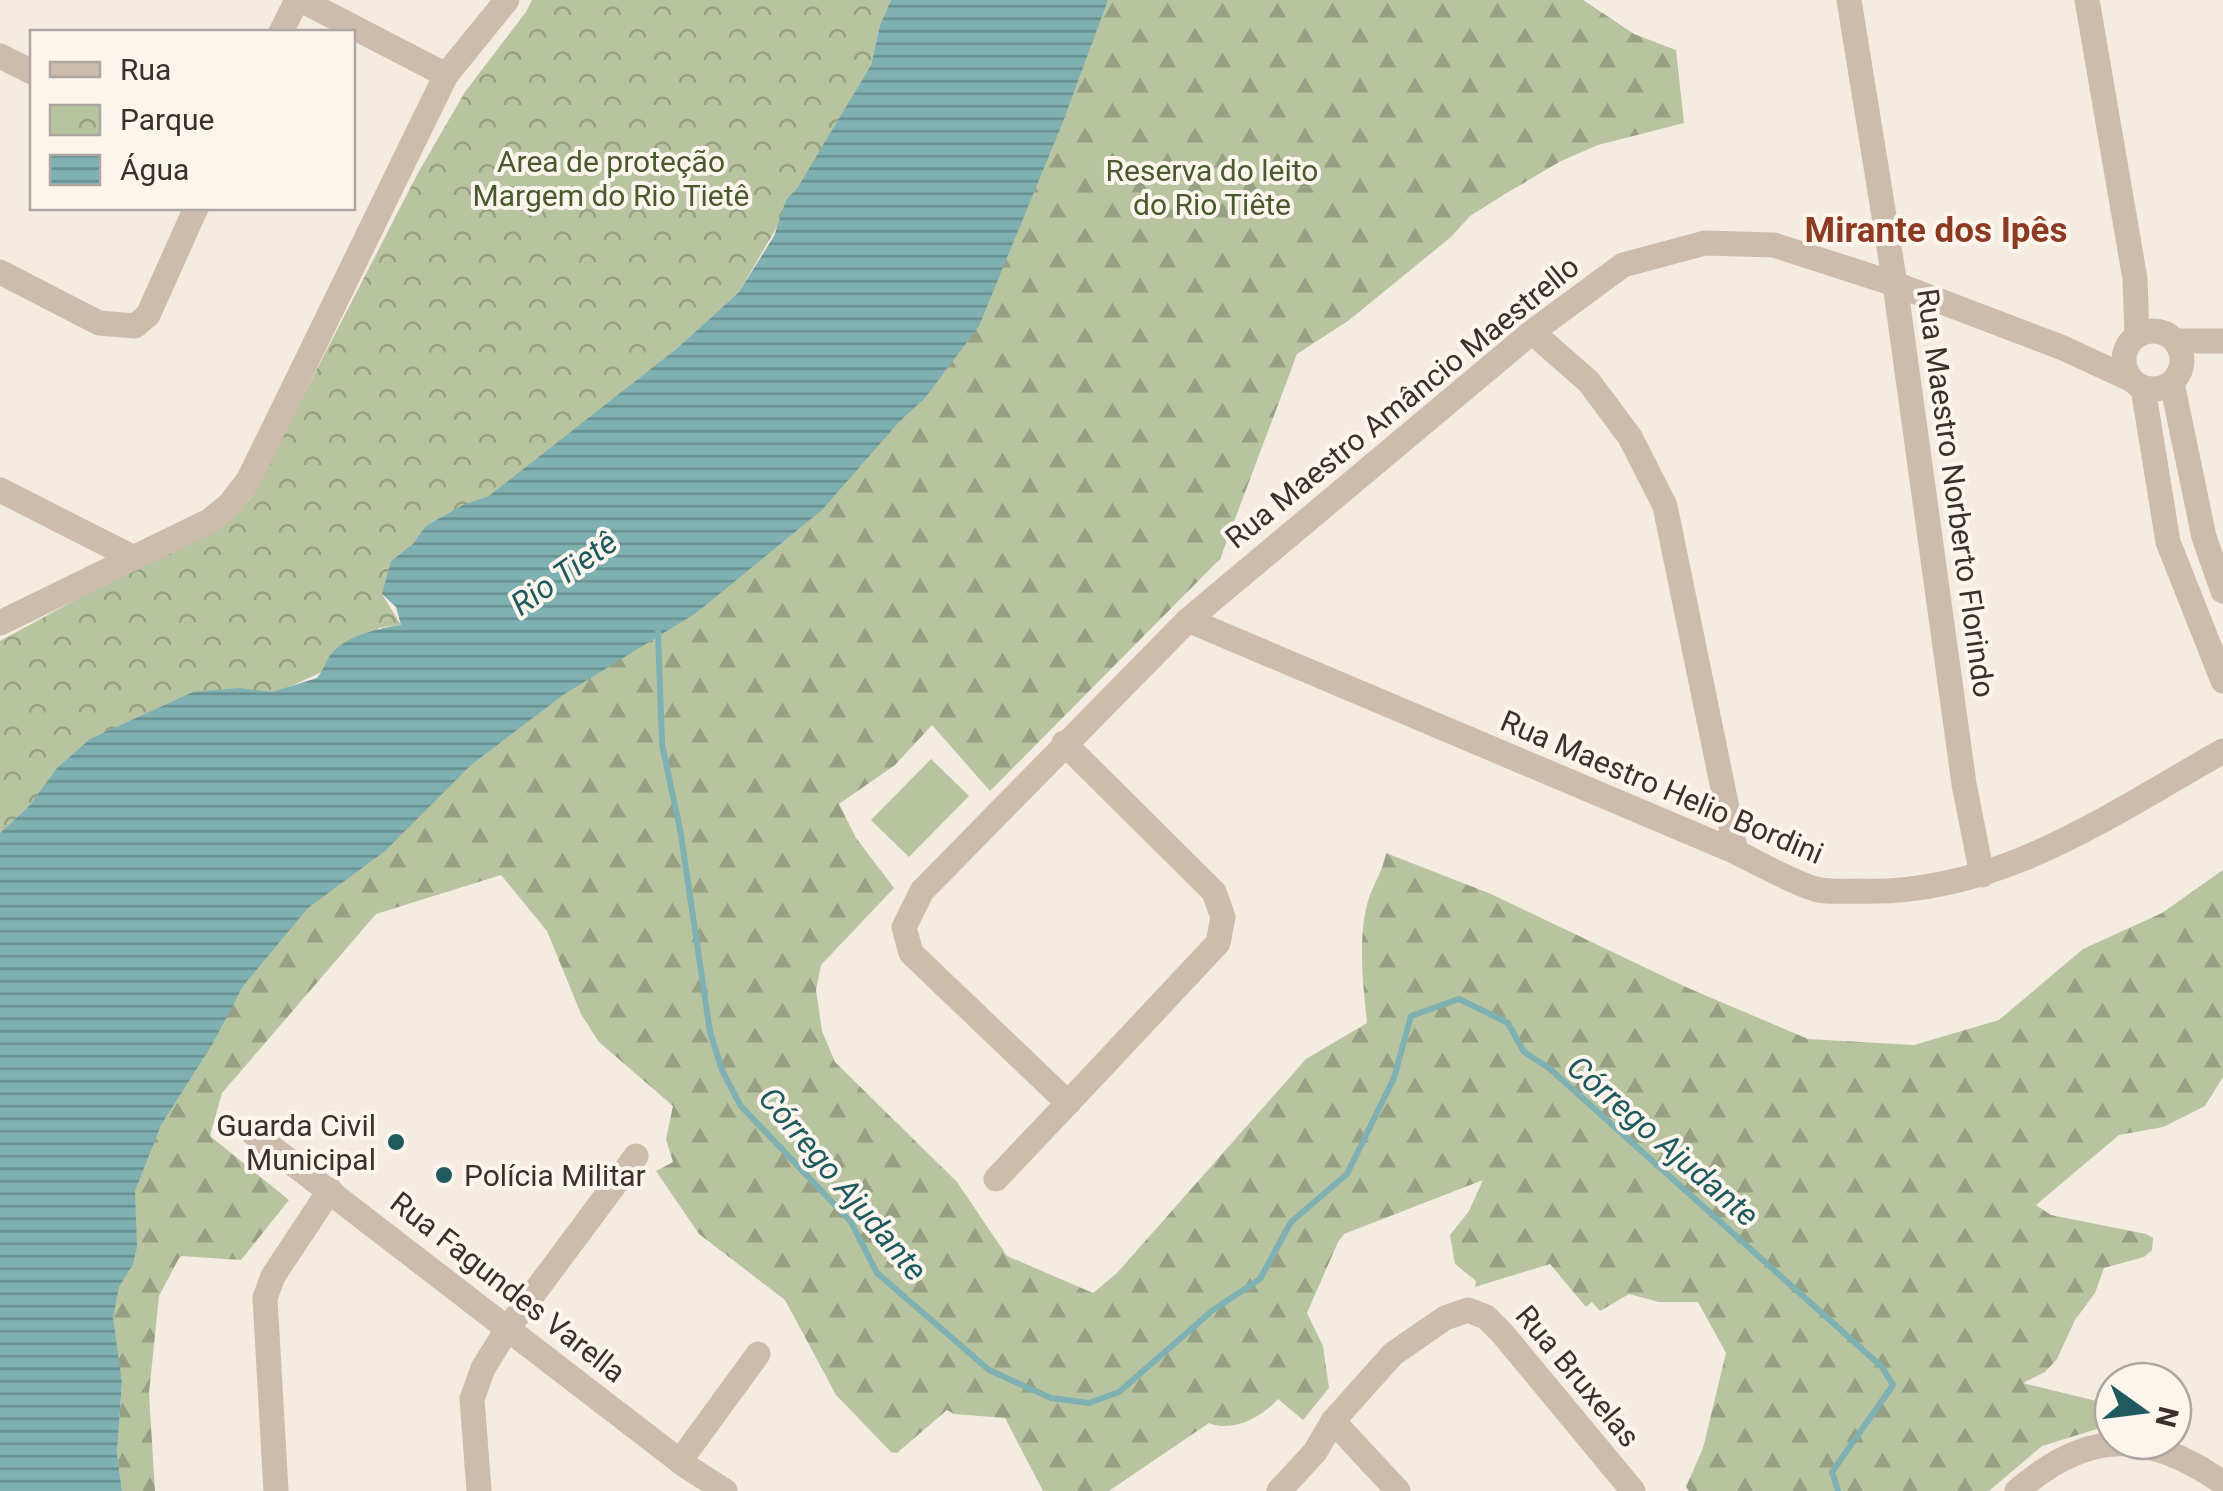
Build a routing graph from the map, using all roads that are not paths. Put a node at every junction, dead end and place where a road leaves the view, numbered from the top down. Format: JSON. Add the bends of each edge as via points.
{"nodes":[{"id":1,"x":299,"y":0,"type":"edge"},
{"id":2,"x":507,"y":0,"type":"edge"},
{"id":3,"x":1849,"y":0,"type":"edge"},
{"id":4,"x":2086,"y":0,"type":"edge"},
{"id":5,"x":282,"y":30,"type":"edge"},
{"id":6,"x":0,"y":56,"type":"edge"},
{"id":7,"x":30,"y":71,"type":"edge"},
{"id":8,"x":446,"y":75,"type":"junction"},
{"id":9,"x":195,"y":210,"type":"edge"},
{"id":10,"x":0,"y":272,"type":"edge"},
{"id":11,"x":1895,"y":284,"type":"junction"},
{"id":12,"x":1532,"y":332,"type":"junction"},
{"id":13,"x":2151,"y":337,"type":"junction"},
{"id":14,"x":2223,"y":341,"type":"edge"},
{"id":15,"x":2062,"y":348,"type":"junction"},
{"id":16,"x":2223,"y":350,"type":"edge"},
{"id":17,"x":2177,"y":376,"type":"junction"},
{"id":18,"x":2136,"y":383,"type":"junction"},
{"id":19,"x":0,"y":490,"type":"edge"},
{"id":20,"x":134,"y":558,"type":"junction"},
{"id":21,"x":2223,"y":590,"type":"edge"},
{"id":22,"x":1188,"y":620,"type":"junction"},
{"id":23,"x":0,"y":623,"type":"edge"},
{"id":24,"x":2223,"y":681,"type":"edge"},
{"id":25,"x":1064,"y":743,"type":"junction"},
{"id":26,"x":2223,"y":751,"type":"edge"},
{"id":27,"x":1736,"y":852,"type":"junction"},
{"id":28,"x":1982,"y":876,"type":"junction"},
{"id":29,"x":1068,"y":1103,"type":"junction"},
{"id":30,"x":253,"y":1133,"type":"dead end"},
{"id":31,"x":636,"y":1156,"type":"dead end"},
{"id":32,"x":996,"y":1180,"type":"dead end"},
{"id":33,"x":330,"y":1190,"type":"junction"},
{"id":34,"x":508,"y":1328,"type":"junction"},
{"id":35,"x":758,"y":1354,"type":"dead end"},
{"id":36,"x":1334,"y":1421,"type":"junction"},
{"id":37,"x":685,"y":1472,"type":"edge"},
{"id":38,"x":2223,"y":1484,"type":"edge"},
{"id":39,"x":276,"y":1491,"type":"edge"},
{"id":40,"x":479,"y":1491,"type":"edge"},
{"id":41,"x":726,"y":1491,"type":"edge"},
{"id":42,"x":1279,"y":1491,"type":"edge"},
{"id":43,"x":1398,"y":1491,"type":"edge"},
{"id":44,"x":1632,"y":1491,"type":"edge"},
{"id":45,"x":2017,"y":1491,"type":"edge"}],
"edges":[{"from":1,"to":5,"type":"street"},
{"from":1,"to":8,"type":"street"},
{"from":2,"to":8,"type":"street"},
{"from":3,"to":11,"type":"street","name":"Rua Maestro Norberto Florindo"},
{"from":4,"to":13,"type":"street"},
{"from":6,"to":7,"type":"street"},
{"from":8,"to":20,"type":"street","via":[[249,479],[208,521]]},
{"from":9,"to":10,"type":"street","via":[[148,315],[135,326],[100,323]]},
{"from":11,"to":12,"type":"street","name":"Rua Maestro Amâncio Maestrello","via":[[1774,245],[1705,243],[1623,265]]},
{"from":11,"to":15,"type":"street","name":"Rua Maestro Amâncio Maestrello"},
{"from":11,"to":28,"type":"street","name":"Rua Maestro Norberto Florindo"},
{"from":12,"to":22,"type":"street","name":"Rua Maestro Amâncio Maestrello"},
{"from":12,"to":27,"type":"street","via":[[1589,382],[1630,438],[1666,506]]},
{"from":13,"to":14,"type":"street","name":"Rua Maestro Amâncio Maestrello"},
{"from":13,"to":15,"type":"street","name":"Rua Maestro Amâncio Maestrello","via":[[2102,349]]},
{"from":13,"to":17,"type":"street","via":[[2181,349]]},
{"from":13,"to":18,"type":"street","via":[[2123,360]]},
{"from":15,"to":18,"type":"street","name":"Rua Maestro Amâncio Maestrello"},
{"from":16,"to":17,"type":"street"},
{"from":17,"to":18,"type":"street","via":[[2163,388]]},
{"from":17,"to":21,"type":"street","via":[[2204,537]]},
{"from":18,"to":24,"type":"street","via":[[2168,542]]},
{"from":19,"to":20,"type":"street"},
{"from":20,"to":23,"type":"street"},
{"from":22,"to":25,"type":"street","name":"Rua Maestro Amâncio Maestrello"},
{"from":22,"to":27,"type":"street","name":"Rua Maestro Helio Bordini"},
{"from":25,"to":29,"type":"street","via":[[1214,892],[1223,917],[1218,943]]},
{"from":25,"to":29,"type":"street","name":"Rua Maestro Amâncio Maestrello","via":[[922,891],[904,927],[911,953]]},
{"from":26,"to":28,"type":"street","name":"Rua Maestro Helio Bordini","via":[[2046,851]]},
{"from":27,"to":28,"type":"street","name":"Rua Maestro Helio Bordini","via":[[1815,890],[1883,892]]},
{"from":29,"to":32,"type":"street"},
{"from":30,"to":33,"type":"street","name":"Rua Fagundes Varella"},
{"from":31,"to":34,"type":"street"},
{"from":33,"to":34,"type":"street","name":"Rua Fagundes Varella"},
{"from":33,"to":39,"type":"street","via":[[266,1298]]},
{"from":34,"to":37,"type":"street","name":"Rua Fagundes Varella"},
{"from":34,"to":40,"type":"street","via":[[472,1399]]},
{"from":35,"to":37,"type":"street"},
{"from":36,"to":42,"type":"street"},
{"from":36,"to":43,"type":"street"},
{"from":36,"to":44,"type":"street","name":"Rua Bruxelas","via":[[1393,1354],[1468,1310],[1502,1333]]},
{"from":37,"to":41,"type":"street","name":"Rua Fagundes Varella"},
{"from":38,"to":45,"type":"street","via":[[2168,1453],[2095,1444],[2066,1454]]}]}
